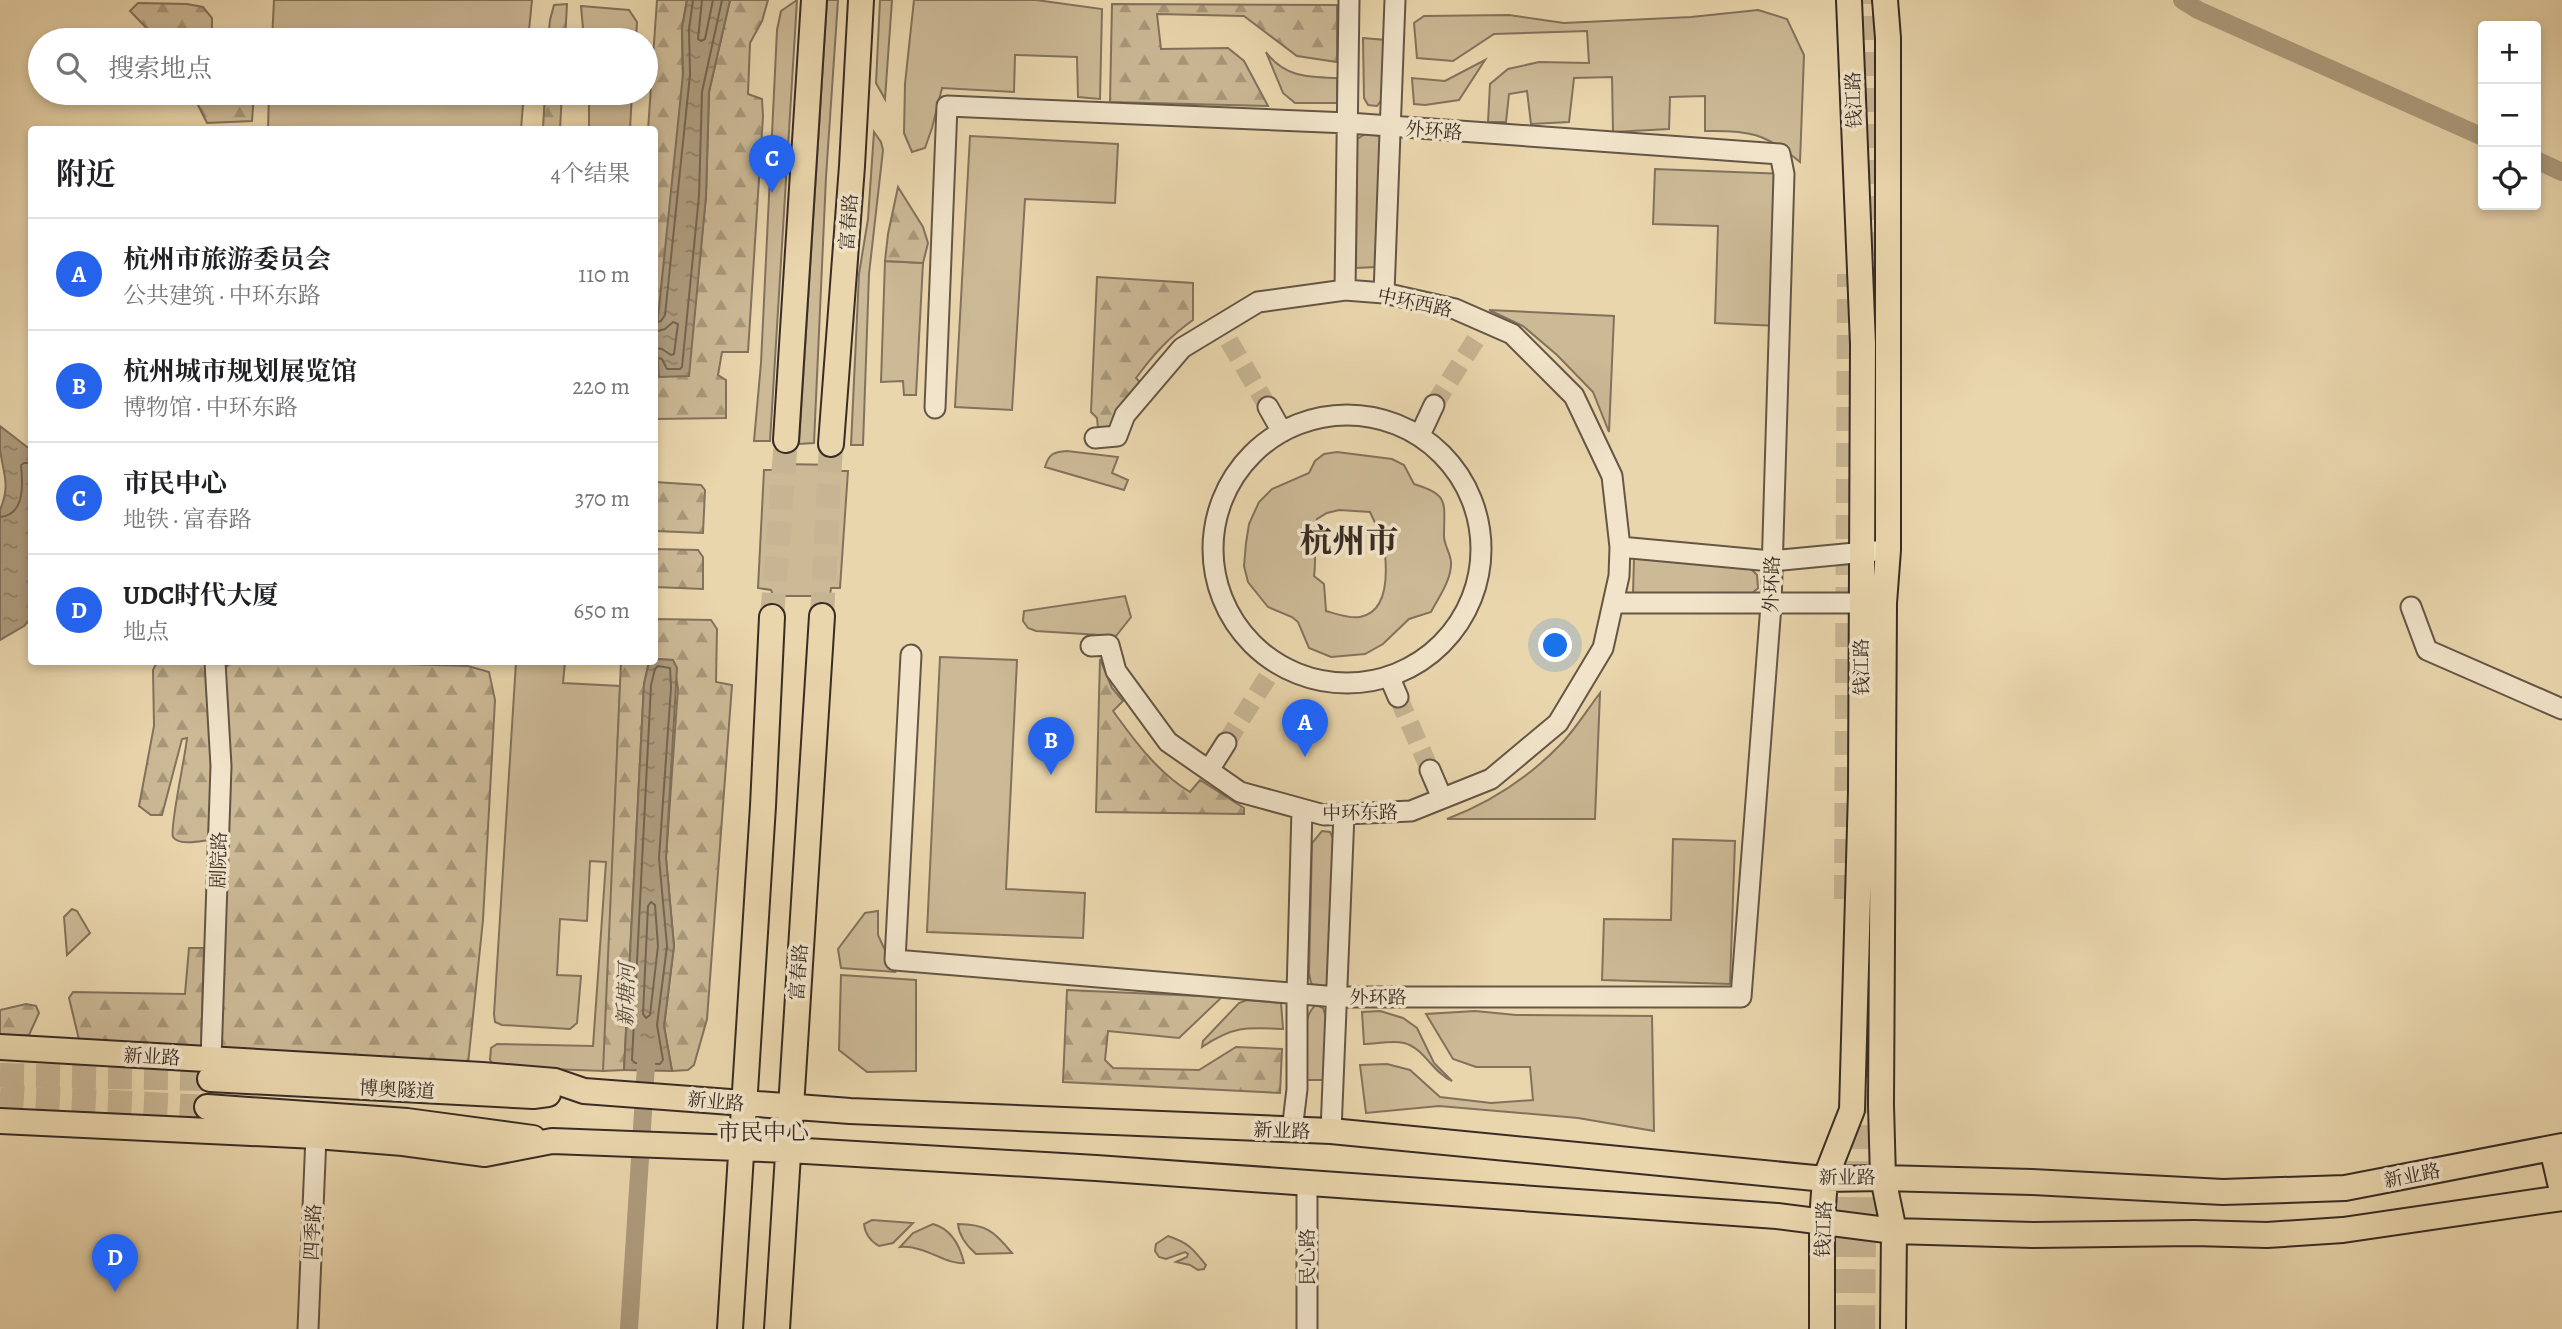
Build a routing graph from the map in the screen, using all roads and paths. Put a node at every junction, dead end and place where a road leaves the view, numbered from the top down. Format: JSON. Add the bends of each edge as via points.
{"nodes":[{"id":1,"x":814,"y":0,"type":"edge"},
{"id":2,"x":862,"y":0,"type":"edge"},
{"id":3,"x":1349,"y":0,"type":"edge"},
{"id":4,"x":1395,"y":0,"type":"edge"},
{"id":5,"x":1849,"y":0,"type":"edge"},
{"id":6,"x":1885,"y":0,"type":"edge"},
{"id":7,"x":1348,"y":123,"type":"junction"},
{"id":8,"x":1392,"y":127,"type":"junction"},
{"id":9,"x":1345,"y":290,"type":"junction"},
{"id":10,"x":1384,"y":293,"type":"junction"},
{"id":11,"x":1434,"y":405,"type":"tunnel mouth"},
{"id":12,"x":1268,"y":407,"type":"tunnel mouth"},
{"id":13,"x":935,"y":408,"type":"dead end"},
{"id":14,"x":1282,"y":432,"type":"junction"},
{"id":15,"x":1420,"y":435,"type":"junction"},
{"id":16,"x":1095,"y":438,"type":"dead end"},
{"id":17,"x":786,"y":440,"type":"tunnel mouth"},
{"id":18,"x":831,"y":443,"type":"tunnel mouth"},
{"id":19,"x":1620,"y":547,"type":"junction"},
{"id":20,"x":1888,"y":550,"type":"junction"},
{"id":21,"x":1862,"y":552,"type":"junction"},
{"id":22,"x":1771,"y":561,"type":"junction"},
{"id":23,"x":1619,"y":576,"type":"joint"},
{"id":24,"x":1613,"y":603,"type":"junction"},
{"id":25,"x":1873,"y":603,"type":"junction"},
{"id":26,"x":1771,"y":605,"type":"junction"},
{"id":27,"x":2411,"y":607,"type":"dead end"},
{"id":28,"x":822,"y":616,"type":"tunnel mouth"},
{"id":29,"x":772,"y":618,"type":"tunnel mouth"},
{"id":30,"x":1091,"y":646,"type":"dead end"},
{"id":31,"x":911,"y":655,"type":"dead end"},
{"id":32,"x":215,"y":665,"type":"edge"},
{"id":33,"x":1389,"y":676,"type":"junction"},
{"id":34,"x":1398,"y":697,"type":"tunnel mouth"},
{"id":35,"x":2562,"y":709,"type":"edge"},
{"id":36,"x":1226,"y":743,"type":"tunnel mouth"},
{"id":37,"x":1209,"y":770,"type":"junction"},
{"id":38,"x":1430,"y":771,"type":"tunnel mouth"},
{"id":39,"x":1442,"y":799,"type":"junction"},
{"id":40,"x":1302,"y":809,"type":"junction"},
{"id":41,"x":1344,"y":814,"type":"junction"},
{"id":42,"x":1297,"y":993,"type":"junction"},
{"id":43,"x":1336,"y":997,"type":"junction"},
{"id":44,"x":0,"y":1047,"type":"edge"},
{"id":45,"x":210,"y":1069,"type":"junction"},
{"id":46,"x":745,"y":1103,"type":"junction"},
{"id":47,"x":207,"y":1107,"type":"tunnel mouth"},
{"id":48,"x":789,"y":1107,"type":"junction"},
{"id":49,"x":0,"y":1121,"type":"edge"},
{"id":50,"x":1292,"y":1131,"type":"junction"},
{"id":51,"x":1331,"y":1131,"type":"junction"},
{"id":52,"x":316,"y":1136,"type":"junction"},
{"id":53,"x":552,"y":1141,"type":"junction"},
{"id":54,"x":2557,"y":1147,"type":"edge"},
{"id":55,"x":742,"y":1149,"type":"junction"},
{"id":56,"x":788,"y":1150,"type":"junction"},
{"id":57,"x":1883,"y":1178,"type":"junction"},
{"id":58,"x":1825,"y":1179,"type":"junction"},
{"id":59,"x":1307,"y":1184,"type":"junction"},
{"id":60,"x":2562,"y":1191,"type":"edge"},
{"id":61,"x":2562,"y":1198,"type":"edge"},
{"id":62,"x":1822,"y":1220,"type":"junction"},
{"id":63,"x":1894,"y":1231,"type":"junction"},
{"id":64,"x":308,"y":1329,"type":"edge"},
{"id":65,"x":730,"y":1329,"type":"edge"},
{"id":66,"x":777,"y":1329,"type":"edge"},
{"id":67,"x":1307,"y":1329,"type":"edge"},
{"id":68,"x":1822,"y":1329,"type":"edge"},
{"id":69,"x":1893,"y":1329,"type":"edge"}],
"edges":[{"from":1,"to":17,"type":"main road"},
{"from":2,"to":18,"type":"main road","name":"富春路"},
{"from":3,"to":7,"type":"street"},
{"from":4,"to":8,"type":"street"},
{"from":5,"to":21,"type":"main road","name":"钱江路","via":[[1863,344]]},
{"from":6,"to":20,"type":"main road","name":"钱江路"},
{"from":7,"to":8,"type":"street","name":"外环路"},
{"from":7,"to":9,"type":"street"},
{"from":7,"to":13,"type":"street","name":"外环路","via":[[947,106]]},
{"from":8,"to":10,"type":"street"},
{"from":8,"to":22,"type":"street","name":"外环路","via":[[1780,153],[1784,174]]},
{"from":9,"to":10,"type":"street","name":"中环西路"},
{"from":9,"to":16,"type":"street","name":"中环西路","via":[[1258,302],[1224,333],[1182,348],[1125,415],[1117,436]]},
{"from":10,"to":19,"type":"street","name":"中环西路","via":[[1455,309],[1482,329],[1512,334],[1574,397],[1612,476]]},
{"from":11,"to":15,"type":"street"},
{"from":12,"to":14,"type":"street"},
{"from":14,"to":15,"type":"street","via":[[1334,415],[1378,418]]},
{"from":14,"to":33,"type":"street","via":[[1254,451],[1227,486],[1213,528],[1213,572],[1227,614],[1272,669],[1334,684],[1379,681]]},
{"from":15,"to":33,"type":"street","via":[[1453,465],[1475,504],[1482,548],[1475,593],[1454,633],[1420,663]]},
{"from":19,"to":22,"type":"street"},
{"from":19,"to":23,"type":"street","name":"中环西路"},
{"from":20,"to":21,"type":"street"},
{"from":20,"to":25,"type":"main road","name":"钱江路"},
{"from":21,"to":22,"type":"street"},
{"from":21,"to":25,"type":"main road","name":"钱江路"},
{"from":22,"to":26,"type":"street","name":"外环路"},
{"from":23,"to":24,"type":"street","name":"中环东路"},
{"from":24,"to":26,"type":"street"},
{"from":24,"to":39,"type":"street","name":"中环东路","via":[[1603,649],[1558,723],[1492,779]]},
{"from":25,"to":26,"type":"street"},
{"from":25,"to":57,"type":"main road","name":"钱江路"},
{"from":25,"to":58,"type":"main road","name":"钱江路","via":[[1861,791],[1852,1110]]},
{"from":26,"to":43,"type":"street","name":"外环路","via":[[1741,997]]},
{"from":27,"to":35,"type":"street","via":[[2427,650]]},
{"from":28,"to":48,"type":"main road","name":"富春路"},
{"from":29,"to":46,"type":"main road"},
{"from":30,"to":37,"type":"street","name":"中环东路","via":[[1109,645],[1116,671],[1168,742]]},
{"from":31,"to":42,"type":"street","name":"外环路","via":[[895,960]]},
{"from":32,"to":45,"type":"street","name":"剧院路","via":[[220,766]]},
{"from":33,"to":34,"type":"street"},
{"from":36,"to":37,"type":"street"},
{"from":37,"to":40,"type":"street","name":"中环东路","via":[[1240,792]]},
{"from":38,"to":39,"type":"street"},
{"from":39,"to":41,"type":"street","name":"中环东路","via":[[1411,811]]},
{"from":40,"to":41,"type":"street","name":"中环东路","via":[[1324,816]]},
{"from":40,"to":42,"type":"street"},
{"from":41,"to":43,"type":"street"},
{"from":42,"to":43,"type":"street","name":"外环路"},
{"from":42,"to":50,"type":"street"},
{"from":43,"to":51,"type":"street"},
{"from":44,"to":45,"type":"main road","name":"新业路"},
{"from":45,"to":46,"type":"main road","name":"新业路","via":[[555,1081],[584,1091]]},
{"from":46,"to":48,"type":"main road","name":"新业路"},
{"from":46,"to":55,"type":"main road"},
{"from":47,"to":53,"type":"main road","name":"博奥隧道","via":[[407,1121]]},
{"from":48,"to":50,"type":"main road","name":"新业路"},
{"from":48,"to":56,"type":"main road","name":"富春路"},
{"from":49,"to":52,"type":"main road"},
{"from":50,"to":51,"type":"main road","name":"新业路"},
{"from":51,"to":58,"type":"main road","name":"新业路"},
{"from":52,"to":53,"type":"main road","via":[[485,1154]]},
{"from":52,"to":64,"type":"street","name":"四季路"},
{"from":53,"to":55,"type":"main road"},
{"from":54,"to":57,"type":"main road","name":"新业路","via":[[2344,1188],[2223,1192]]},
{"from":54,"to":60,"type":"main road"},
{"from":55,"to":56,"type":"main road"},
{"from":55,"to":65,"type":"main road"},
{"from":56,"to":59,"type":"main road"},
{"from":56,"to":66,"type":"main road","name":"富春路"},
{"from":57,"to":58,"type":"main road","name":"新业路"},
{"from":57,"to":63,"type":"main road","name":"钱江路"},
{"from":58,"to":62,"type":"main road","name":"钱江路"},
{"from":59,"to":62,"type":"main road"},
{"from":59,"to":67,"type":"street","name":"民心路"},
{"from":61,"to":63,"type":"main road","via":[[2343,1230],[2267,1235]]},
{"from":62,"to":63,"type":"main road"},
{"from":62,"to":68,"type":"main road","name":"钱江路"},
{"from":63,"to":69,"type":"main road","name":"钱江路"}]}
